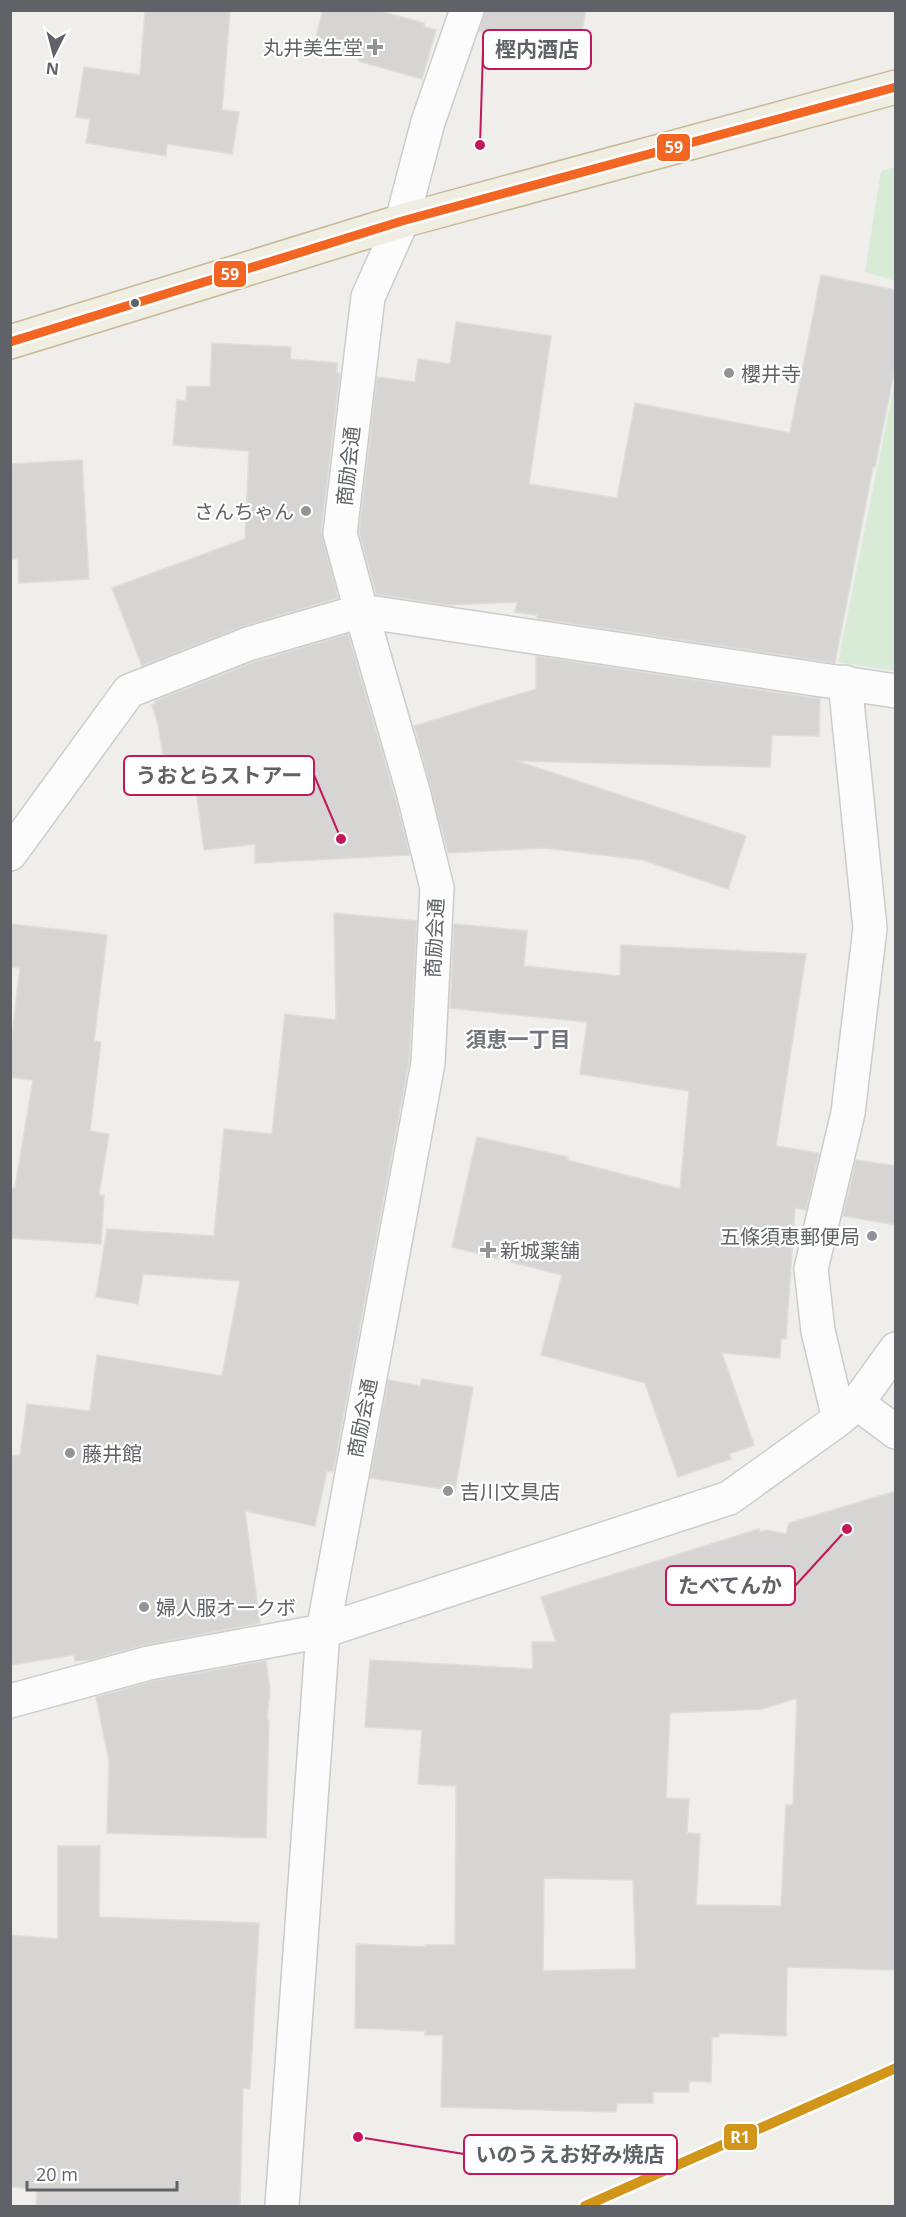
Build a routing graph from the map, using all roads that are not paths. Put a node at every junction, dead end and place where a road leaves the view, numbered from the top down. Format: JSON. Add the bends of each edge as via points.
{"nodes":[{"id":1,"x":467,"y":10,"type":"edge"},
{"id":2,"x":896,"y":87,"type":"edge"},
{"id":3,"x":402,"y":221,"type":"junction"},
{"id":4,"x":10,"y":342,"type":"edge"},
{"id":5,"x":361,"y":611,"type":"junction"},
{"id":6,"x":845,"y":682,"type":"junction"},
{"id":7,"x":896,"y":691,"type":"edge"},
{"id":8,"x":10,"y":854,"type":"edge"},
{"id":9,"x":896,"y":1349,"type":"edge"},
{"id":10,"x":848,"y":1411,"type":"junction"},
{"id":11,"x":896,"y":1432,"type":"edge"},
{"id":12,"x":323,"y":1631,"type":"junction"},
{"id":13,"x":10,"y":1701,"type":"edge"},
{"id":14,"x":282,"y":2206,"type":"edge"}],
"edges":[{"from":1,"to":3,"type":"street","name":"商励会通","via":[[428,122]]},
{"from":2,"to":3,"type":"highway"},
{"from":3,"to":4,"type":"highway"},
{"from":3,"to":5,"type":"street","name":"商励会通","via":[[368,297],[340,533]]},
{"from":5,"to":6,"type":"street"},
{"from":5,"to":8,"type":"street","via":[[248,644],[129,691]]},
{"from":5,"to":12,"type":"street","name":"商励会通","via":[[437,888],[428,1063]]},
{"from":6,"to":7,"type":"street"},
{"from":6,"to":10,"type":"street","via":[[870,928],[848,1113],[811,1269],[819,1331]]},
{"from":9,"to":10,"type":"street"},
{"from":10,"to":11,"type":"street"},
{"from":10,"to":12,"type":"street","via":[[729,1498]]},
{"from":12,"to":13,"type":"street","via":[[149,1663]]},
{"from":12,"to":14,"type":"street","name":"商励会通"}]}
